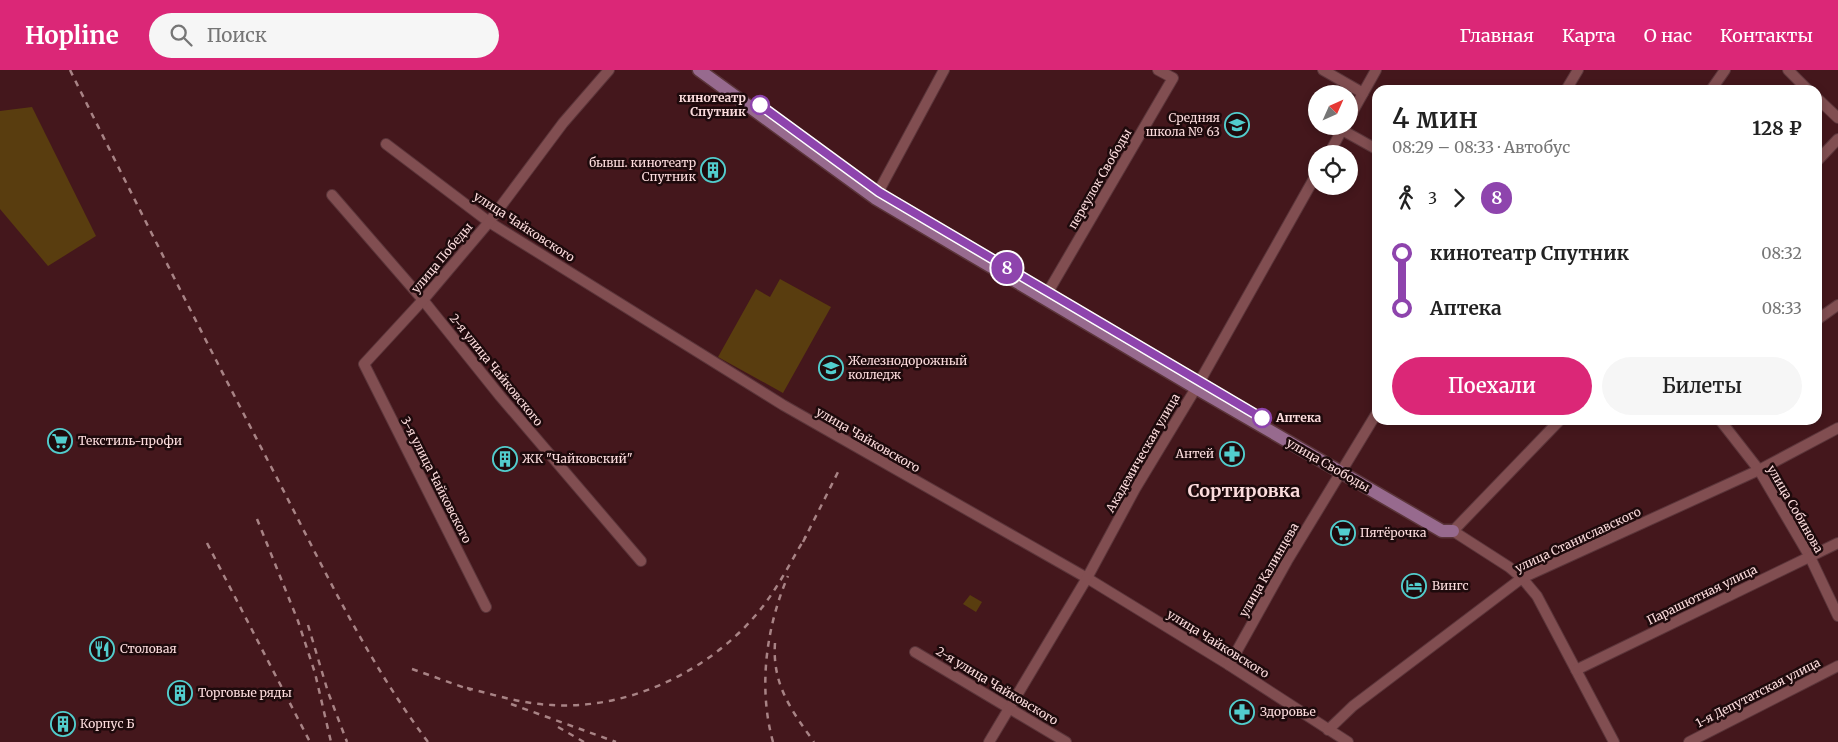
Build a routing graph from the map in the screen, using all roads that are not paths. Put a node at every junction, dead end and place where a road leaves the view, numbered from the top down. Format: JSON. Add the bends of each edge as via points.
{"nodes":[{"id":1,"x":609,"y":70,"type":"edge"},
{"id":2,"x":699,"y":70,"type":"edge"},
{"id":3,"x":711,"y":70,"type":"edge"},
{"id":4,"x":944,"y":70,"type":"edge"},
{"id":5,"x":1158,"y":70,"type":"edge"},
{"id":6,"x":1323,"y":70,"type":"edge"},
{"id":7,"x":1376,"y":70,"type":"edge"},
{"id":8,"x":1578,"y":70,"type":"edge"},
{"id":9,"x":1726,"y":70,"type":"edge"},
{"id":10,"x":1788,"y":70,"type":"edge"},
{"id":11,"x":1569,"y":85,"type":"edge"},
{"id":12,"x":1714,"y":85,"type":"edge"},
{"id":13,"x":1803,"y":85,"type":"edge"},
{"id":14,"x":1363,"y":93,"type":"junction"},
{"id":15,"x":1358,"y":102,"type":"edge"},
{"id":16,"x":1822,"y":102,"type":"edge"},
{"id":17,"x":1838,"y":118,"type":"edge"},
{"id":18,"x":1354,"y":135,"type":"edge"},
{"id":19,"x":1838,"y":139,"type":"edge"},
{"id":20,"x":386,"y":144,"type":"dead end"},
{"id":21,"x":1372,"y":146,"type":"edge"},
{"id":22,"x":1822,"y":156,"type":"edge"},
{"id":23,"x":1308,"y":190,"type":"edge"},
{"id":24,"x":332,"y":195,"type":"dead end"},
{"id":25,"x":877,"y":195,"type":"junction"},
{"id":26,"x":489,"y":222,"type":"junction"},
{"id":27,"x":1048,"y":292,"type":"junction"},
{"id":28,"x":423,"y":300,"type":"junction"},
{"id":29,"x":1838,"y":305,"type":"edge"},
{"id":30,"x":1822,"y":316,"type":"edge"},
{"id":31,"x":364,"y":364,"type":"joint"},
{"id":32,"x":1198,"y":385,"type":"junction"},
{"id":33,"x":1372,"y":421,"type":"edge"},
{"id":34,"x":1555,"y":425,"type":"edge"},
{"id":35,"x":1724,"y":425,"type":"edge"},
{"id":36,"x":1838,"y":428,"type":"edge"},
{"id":37,"x":1343,"y":470,"type":"junction"},
{"id":38,"x":1759,"y":470,"type":"junction"},
{"id":39,"x":1453,"y":531,"type":"junction"},
{"id":40,"x":1838,"y":543,"type":"edge"},
{"id":41,"x":1810,"y":557,"type":"junction"},
{"id":42,"x":641,"y":561,"type":"dead end"},
{"id":43,"x":1087,"y":578,"type":"junction"},
{"id":44,"x":1522,"y":578,"type":"junction"},
{"id":45,"x":486,"y":607,"type":"dead end"},
{"id":46,"x":1838,"y":616,"type":"edge"},
{"id":47,"x":915,"y":652,"type":"dead end"},
{"id":48,"x":1229,"y":665,"type":"junction"},
{"id":49,"x":1838,"y":666,"type":"edge"},
{"id":50,"x":1576,"y":670,"type":"junction"},
{"id":51,"x":1009,"y":707,"type":"junction"},
{"id":52,"x":1328,"y":730,"type":"junction"},
{"id":53,"x":989,"y":742,"type":"edge"},
{"id":54,"x":1066,"y":742,"type":"edge"},
{"id":55,"x":1348,"y":742,"type":"edge"},
{"id":56,"x":1614,"y":742,"type":"edge"},
{"id":57,"x":1689,"y":742,"type":"edge"}],
"edges":[{"from":1,"to":26,"type":"street","name":"улица Победы","via":[[563,123]]},
{"from":2,"to":25,"type":"main road","name":"улица Свободы"},
{"from":3,"to":25,"type":"main road","name":"улица Свободы"},
{"from":4,"to":25,"type":"street"},
{"from":5,"to":27,"type":"street","name":"переулок Свободы","via":[[1172,78]]},
{"from":6,"to":14,"type":"street"},
{"from":7,"to":14,"type":"street"},
{"from":8,"to":11,"type":"street"},
{"from":9,"to":12,"type":"street"},
{"from":10,"to":13,"type":"street"},
{"from":14,"to":15,"type":"street"},
{"from":16,"to":17,"type":"street"},
{"from":18,"to":21,"type":"street"},
{"from":19,"to":22,"type":"street"},
{"from":20,"to":26,"type":"street","name":"улица Чайковского"},
{"from":23,"to":32,"type":"street","name":"Академическая улица"},
{"from":24,"to":28,"type":"street","name":"2-я улица Чайковского"},
{"from":25,"to":27,"type":"main road","name":"улица Свободы"},
{"from":25,"to":32,"type":"main road","name":"улица Свободы"},
{"from":26,"to":28,"type":"street","name":"улица Победы"},
{"from":26,"to":43,"type":"street","name":"улица Чайковского","via":[[783,405]]},
{"from":27,"to":32,"type":"main road","name":"улица Свободы"},
{"from":28,"to":31,"type":"street","name":"улица Победы"},
{"from":28,"to":42,"type":"street","name":"2-я улица Чайковского"},
{"from":29,"to":30,"type":"street"},
{"from":31,"to":45,"type":"street","name":"3-я улица Чайковского"},
{"from":32,"to":37,"type":"main road","name":"улица Свободы"},
{"from":32,"to":43,"type":"street","name":"Академическая улица","via":[[1135,489]]},
{"from":33,"to":37,"type":"street","name":"улица Калинцева"},
{"from":34,"to":39,"type":"street"},
{"from":35,"to":38,"type":"street","name":"улица Собинова"},
{"from":36,"to":38,"type":"street","name":"улица Станиславского"},
{"from":37,"to":39,"type":"main road","name":"улица Свободы"},
{"from":37,"to":48,"type":"street","name":"улица Калинцева"},
{"from":38,"to":41,"type":"street","name":"улица Собинова"},
{"from":38,"to":44,"type":"street","name":"улица Станиславского"},
{"from":39,"to":44,"type":"street","name":"улица Свободы"},
{"from":40,"to":41,"type":"street","name":"Парашютная улица"},
{"from":41,"to":46,"type":"street","name":"улица Собинова"},
{"from":41,"to":50,"type":"street","name":"Парашютная улица"},
{"from":43,"to":48,"type":"street","name":"улица Чайковского"},
{"from":43,"to":51,"type":"street","name":"Академическая улица"},
{"from":44,"to":50,"type":"street","name":"улица Свободы","via":[[1537,596]]},
{"from":44,"to":52,"type":"street","name":"улица Станиславского","via":[[1353,706]]},
{"from":47,"to":51,"type":"street","name":"2-я улица Чайковского"},
{"from":48,"to":52,"type":"street","name":"улица Чайковского"},
{"from":49,"to":57,"type":"street","name":"1-я Депутатская улица"},
{"from":50,"to":56,"type":"street","name":"улица Свободы"},
{"from":51,"to":53,"type":"street","name":"Академическая улица"},
{"from":51,"to":54,"type":"street","name":"2-я улица Чайковского"},
{"from":52,"to":55,"type":"street","name":"улица Чайковского"}]}
